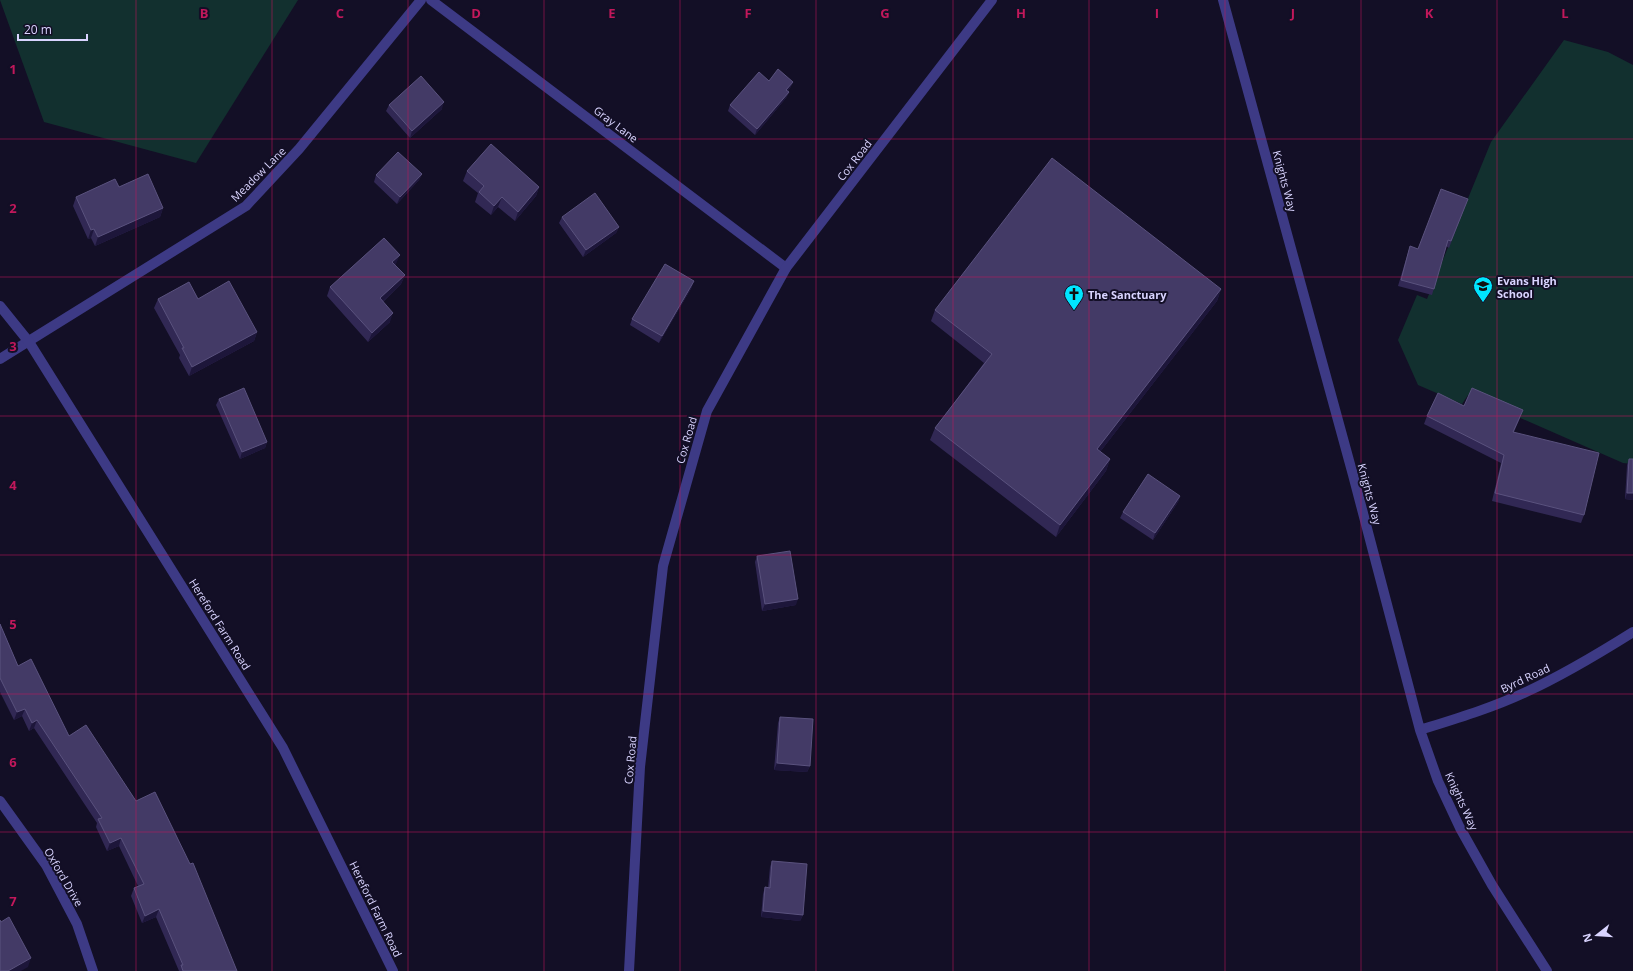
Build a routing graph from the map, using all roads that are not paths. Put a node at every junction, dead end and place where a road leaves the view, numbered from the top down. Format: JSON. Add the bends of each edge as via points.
{"nodes":[{"id":1,"x":421,"y":0,"type":"edge"},
{"id":2,"x":431,"y":0,"type":"edge"},
{"id":3,"x":992,"y":0,"type":"edge"},
{"id":4,"x":1223,"y":0,"type":"edge"},
{"id":5,"x":786,"y":268,"type":"junction"},
{"id":6,"x":0,"y":306,"type":"edge"},
{"id":7,"x":29,"y":342,"type":"junction"},
{"id":8,"x":0,"y":359,"type":"edge"},
{"id":9,"x":1633,"y":632,"type":"edge"},
{"id":10,"x":1420,"y":730,"type":"junction"},
{"id":11,"x":1,"y":803,"type":"edge"},
{"id":12,"x":93,"y":971,"type":"edge"},
{"id":13,"x":393,"y":971,"type":"edge"},
{"id":14,"x":629,"y":971,"type":"edge"},
{"id":15,"x":1547,"y":971,"type":"edge"}],
"edges":[{"from":1,"to":7,"type":"street","name":"Meadow Lane","via":[[299,149],[246,206]]},
{"from":2,"to":5,"type":"street","name":"Gray Lane"},
{"from":3,"to":5,"type":"street","name":"Cox Road"},
{"from":4,"to":10,"type":"street","name":"Knights Way"},
{"from":5,"to":14,"type":"street","name":"Cox Road","via":[[707,411],[663,566],[640,767]]},
{"from":6,"to":7,"type":"street","name":"Hereford Farm Road"},
{"from":7,"to":8,"type":"street","name":"Meadow Lane"},
{"from":7,"to":13,"type":"street","name":"Hereford Farm Road","via":[[283,748]]},
{"from":9,"to":10,"type":"street","name":"Byrd Road","via":[[1580,665],[1526,693],[1467,716]]},
{"from":10,"to":15,"type":"street","name":"Knights Way","via":[[1438,780],[1460,828],[1492,885]]},
{"from":11,"to":12,"type":"street","name":"Oxford Drive","via":[[46,866],[77,924]]}]}
